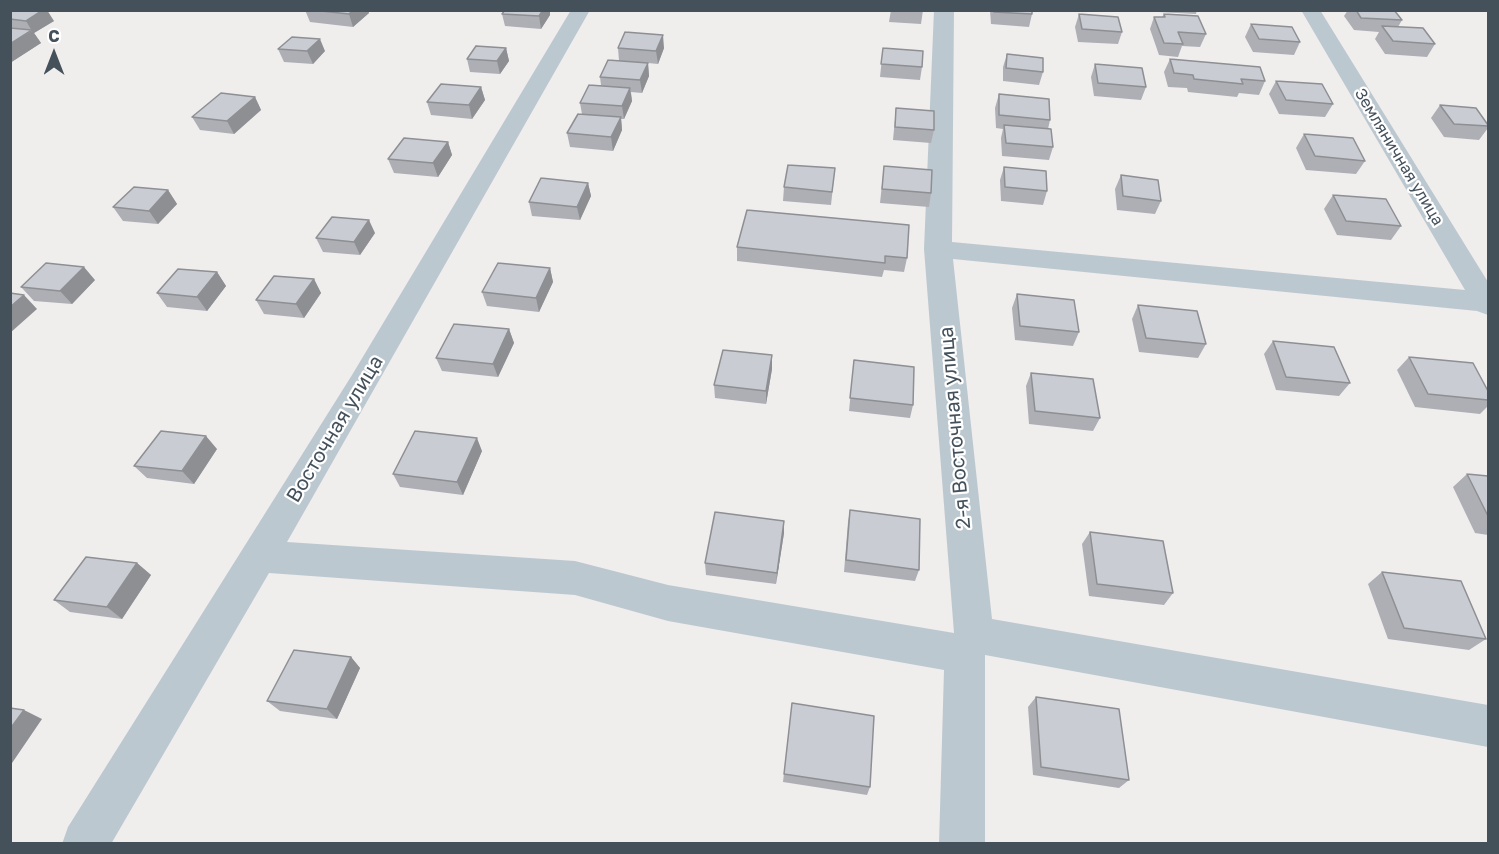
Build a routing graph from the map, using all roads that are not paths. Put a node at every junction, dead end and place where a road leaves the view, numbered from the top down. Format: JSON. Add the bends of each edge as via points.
{"nodes":[{"id":1,"x":581,"y":10,"type":"edge"},
{"id":2,"x":944,"y":10,"type":"edge"},
{"id":3,"x":1310,"y":10,"type":"edge"},
{"id":4,"x":938,"y":249,"type":"junction"},
{"id":5,"x":1488,"y":302,"type":"edge"},
{"id":6,"x":259,"y":556,"type":"junction"},
{"id":7,"x":969,"y":644,"type":"junction"},
{"id":8,"x":1488,"y":726,"type":"edge"},
{"id":9,"x":85,"y":843,"type":"edge"},
{"id":10,"x":962,"y":843,"type":"edge"}],
"edges":[{"from":1,"to":6,"type":"street","name":"Восточная улица"},
{"from":2,"to":4,"type":"street","name":"2-я Восточная улица"},
{"from":3,"to":5,"type":"street","name":"Земляничная улица"},
{"from":4,"to":5,"type":"street"},
{"from":4,"to":7,"type":"street","name":"2-я Восточная улица"},
{"from":6,"to":7,"type":"street","via":[[575,578],[668,603]]},
{"from":6,"to":9,"type":"street","name":"Восточная улица"},
{"from":7,"to":8,"type":"street"},
{"from":7,"to":10,"type":"street","name":"2-я Восточная улица"}]}
